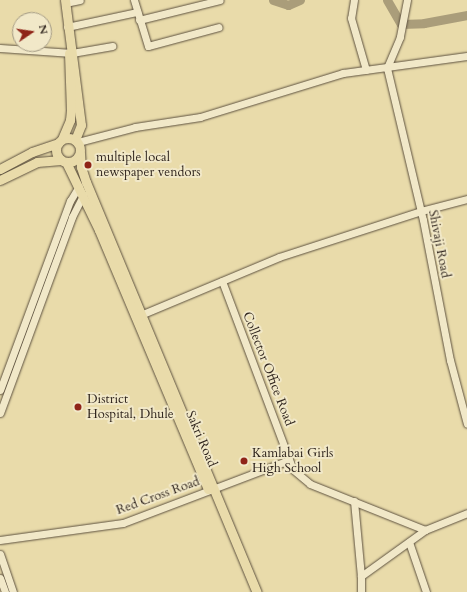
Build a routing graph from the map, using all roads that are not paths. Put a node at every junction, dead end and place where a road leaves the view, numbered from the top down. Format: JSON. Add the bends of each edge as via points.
{"nodes":[{"id":1,"x":80,"y":0,"type":"edge"},
{"id":2,"x":134,"y":0,"type":"edge"},
{"id":3,"x":220,"y":0,"type":"edge"},
{"id":4,"x":354,"y":1,"type":"edge"},
{"id":5,"x":65,"y":2,"type":"edge"},
{"id":6,"x":406,"y":2,"type":"edge"},
{"id":7,"x":137,"y":12,"type":"junction"},
{"id":8,"x":139,"y":20,"type":"junction"},
{"id":9,"x":67,"y":27,"type":"junction"},
{"id":10,"x":220,"y":27,"type":"dead end"},
{"id":11,"x":112,"y":46,"type":"dead end"},
{"id":12,"x":0,"y":48,"type":"edge"},
{"id":13,"x":71,"y":51,"type":"junction"},
{"id":14,"x":467,"y":56,"type":"edge"},
{"id":15,"x":387,"y":68,"type":"junction"},
{"id":16,"x":366,"y":70,"type":"junction"},
{"id":17,"x":60,"y":141,"type":"junction"},
{"id":18,"x":76,"y":141,"type":"junction"},
{"id":19,"x":80,"y":153,"type":"junction"},
{"id":20,"x":64,"y":161,"type":"junction"},
{"id":21,"x":0,"y":169,"type":"edge"},
{"id":22,"x":0,"y":180,"type":"edge"},
{"id":23,"x":79,"y":186,"type":"junction"},
{"id":24,"x":83,"y":195,"type":"junction"},
{"id":25,"x":467,"y":199,"type":"edge"},
{"id":26,"x":421,"y":211,"type":"junction"},
{"id":27,"x":222,"y":281,"type":"junction"},
{"id":28,"x":139,"y":315,"type":"junction"},
{"id":29,"x":17,"y":344,"type":"junction"},
{"id":30,"x":25,"y":347,"type":"junction"},
{"id":31,"x":0,"y":390,"type":"edge"},
{"id":32,"x":0,"y":413,"type":"edge"},
{"id":33,"x":467,"y":424,"type":"edge"},
{"id":34,"x":291,"y":466,"type":"junction"},
{"id":35,"x":211,"y":489,"type":"junction"},
{"id":36,"x":354,"y":500,"type":"junction"},
{"id":37,"x":467,"y":513,"type":"edge"},
{"id":38,"x":425,"y":530,"type":"junction"},
{"id":39,"x":0,"y":540,"type":"edge"},
{"id":40,"x":409,"y":542,"type":"junction"},
{"id":41,"x":0,"y":554,"type":"edge"},
{"id":42,"x":361,"y":576,"type":"junction"},
{"id":43,"x":0,"y":578,"type":"edge"},
{"id":44,"x":5,"y":592,"type":"edge"},
{"id":45,"x":13,"y":592,"type":"edge"},
{"id":46,"x":250,"y":592,"type":"edge"},
{"id":47,"x":257,"y":592,"type":"edge"},
{"id":48,"x":361,"y":592,"type":"edge"},
{"id":49,"x":426,"y":592,"type":"edge"}],
"edges":[{"from":1,"to":5,"type":"street"},
{"from":2,"to":7,"type":"street"},
{"from":3,"to":8,"type":"street"},
{"from":4,"to":16,"type":"street","via":[[353,26]]},
{"from":5,"to":9,"type":"main road"},
{"from":6,"to":15,"type":"street","via":[[400,37]]},
{"from":7,"to":8,"type":"street"},
{"from":7,"to":9,"type":"street"},
{"from":8,"to":10,"type":"street","via":[[148,46]]},
{"from":9,"to":13,"type":"main road"},
{"from":11,"to":13,"type":"street"},
{"from":12,"to":13,"type":"street"},
{"from":13,"to":17,"type":"main road","via":[[70,120]]},
{"from":13,"to":18,"type":"main road","via":[[81,125]]},
{"from":14,"to":15,"type":"street"},
{"from":15,"to":16,"type":"street"},
{"from":15,"to":26,"type":"street","name":"Shivaji Road"},
{"from":16,"to":18,"type":"street","via":[[328,77],[200,117],[135,127]]},
{"from":17,"to":18,"type":"main road","via":[[70,138]]},
{"from":17,"to":20,"type":"main road","via":[[56,152]]},
{"from":17,"to":21,"type":"main road"},
{"from":18,"to":19,"type":"main road"},
{"from":19,"to":20,"type":"main road","via":[[75,160]]},
{"from":19,"to":28,"type":"main road","via":[[86,182]]},
{"from":20,"to":22,"type":"main road","via":[[37,162]]},
{"from":20,"to":23,"type":"main road"},
{"from":23,"to":24,"type":"main road"},
{"from":23,"to":29,"type":"street","via":[[70,201]]},
{"from":24,"to":28,"type":"main road"},
{"from":24,"to":30,"type":"street","via":[[72,217]]},
{"from":25,"to":26,"type":"street"},
{"from":26,"to":27,"type":"street","via":[[280,257]]},
{"from":26,"to":33,"type":"street","name":"Shivaji Road","via":[[450,360]]},
{"from":27,"to":28,"type":"street"},
{"from":27,"to":34,"type":"street","name":"Collector Office Road"},
{"from":28,"to":35,"type":"main road"},
{"from":29,"to":30,"type":"street"},
{"from":29,"to":31,"type":"street"},
{"from":30,"to":32,"type":"street"},
{"from":34,"to":35,"type":"street","name":"Red Cross Road","via":[[281,462]]},
{"from":34,"to":36,"type":"street","via":[[310,484]]},
{"from":35,"to":39,"type":"street","name":"Red Cross Road","via":[[123,523]]},
{"from":35,"to":46,"type":"main road"},
{"from":35,"to":47,"type":"main road"},
{"from":36,"to":38,"type":"street"},
{"from":36,"to":42,"type":"street"},
{"from":37,"to":38,"type":"street"},
{"from":38,"to":40,"type":"street"},
{"from":40,"to":42,"type":"street"},
{"from":40,"to":49,"type":"street"},
{"from":41,"to":45,"type":"street"},
{"from":42,"to":48,"type":"street"},
{"from":43,"to":44,"type":"street"}]}
